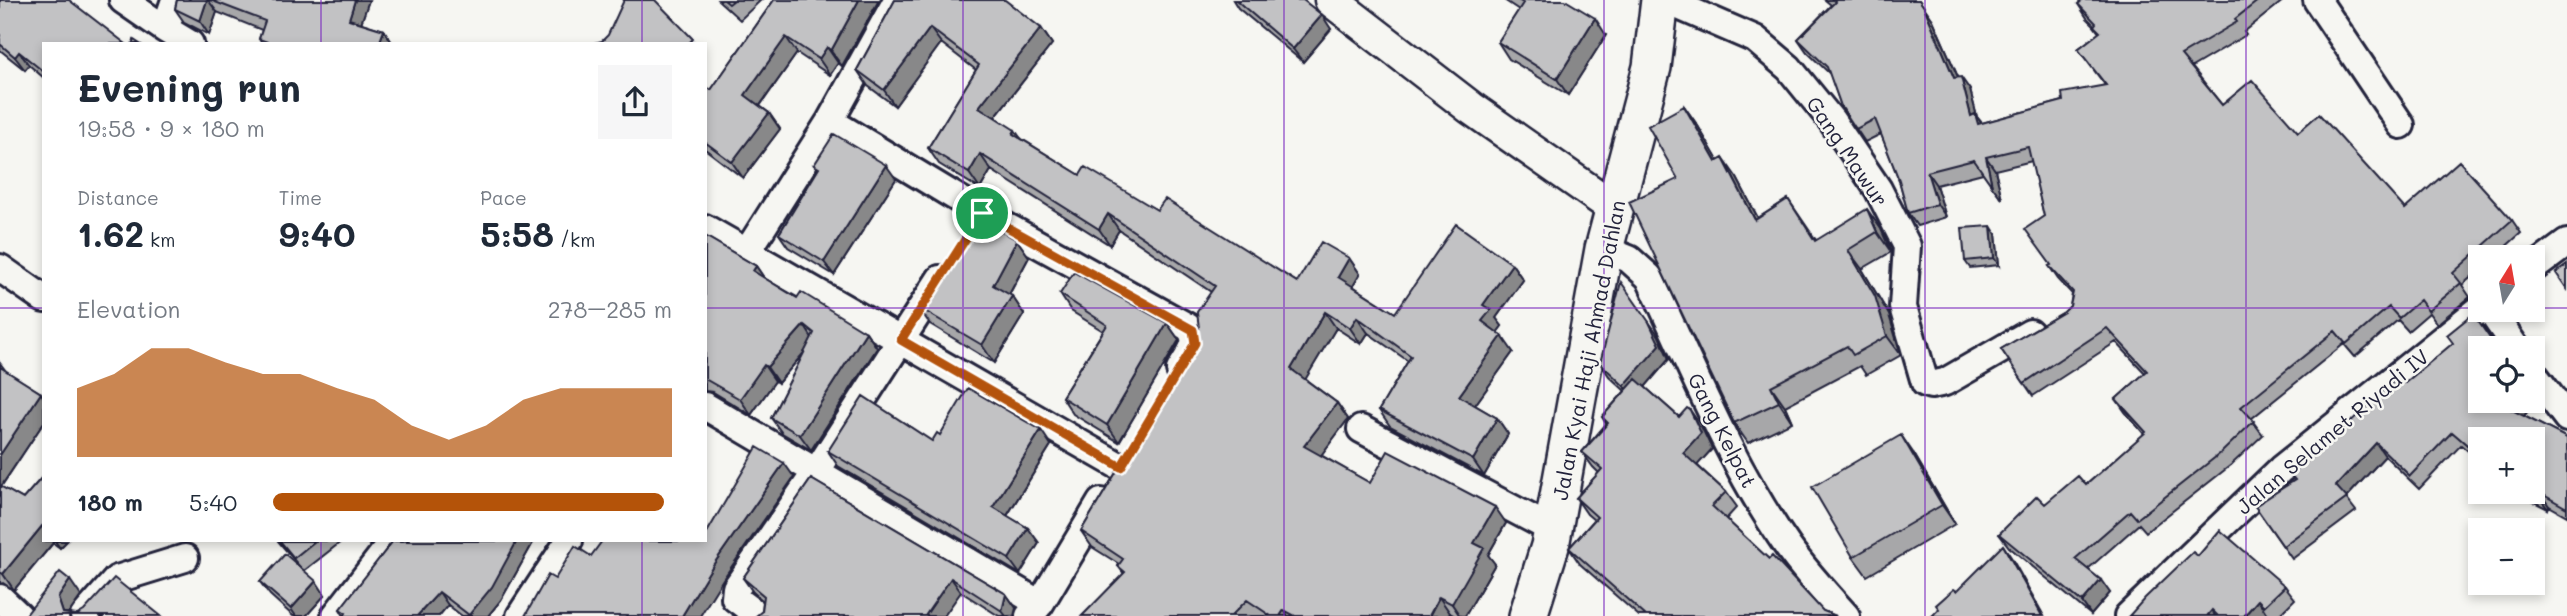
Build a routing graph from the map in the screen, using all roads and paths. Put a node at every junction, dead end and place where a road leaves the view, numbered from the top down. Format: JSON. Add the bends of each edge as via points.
{"nodes":[{"id":1,"x":123,"y":0,"type":"edge"},
{"id":2,"x":175,"y":0,"type":"edge"},
{"id":3,"x":897,"y":0,"type":"edge"},
{"id":4,"x":1331,"y":0,"type":"edge"},
{"id":5,"x":1663,"y":0,"type":"edge"},
{"id":6,"x":2317,"y":0,"type":"edge"},
{"id":7,"x":165,"y":29,"type":"junction"},
{"id":8,"x":187,"y":42,"type":"edge"},
{"id":9,"x":830,"y":121,"type":"junction"},
{"id":10,"x":2401,"y":125,"type":"dead end"},
{"id":11,"x":1614,"y":208,"type":"junction"},
{"id":12,"x":982,"y":213,"type":"junction"},
{"id":13,"x":707,"y":229,"type":"edge"},
{"id":14,"x":967,"y":236,"type":"edge"},
{"id":15,"x":2567,"y":243,"type":"edge"},
{"id":16,"x":1604,"y":249,"type":"junction"},
{"id":17,"x":747,"y":252,"type":"junction"},
{"id":18,"x":953,"y":259,"type":"edge"},
{"id":19,"x":2545,"y":259,"type":"edge"},
{"id":20,"x":0,"y":268,"type":"edge"},
{"id":21,"x":42,"y":298,"type":"edge"},
{"id":22,"x":2053,"y":319,"type":"edge"},
{"id":23,"x":2468,"y":319,"type":"edge"},
{"id":24,"x":901,"y":340,"type":"junction"},
{"id":25,"x":2545,"y":389,"type":"edge"},
{"id":26,"x":1167,"y":391,"type":"edge"},
{"id":27,"x":707,"y":408,"type":"edge"},
{"id":28,"x":2567,"y":418,"type":"edge"},
{"id":29,"x":1361,"y":429,"type":"dead end"},
{"id":30,"x":816,"y":472,"type":"junction"},
{"id":31,"x":1553,"y":530,"type":"junction"},
{"id":32,"x":392,"y":542,"type":"edge"},
{"id":33,"x":568,"y":542,"type":"edge"},
{"id":34,"x":185,"y":558,"type":"dead end"},
{"id":35,"x":0,"y":598,"type":"edge"},
{"id":36,"x":1035,"y":610,"type":"edge"},
{"id":37,"x":752,"y":614,"type":"edge"},
{"id":38,"x":19,"y":616,"type":"edge"},
{"id":39,"x":84,"y":616,"type":"edge"},
{"id":40,"x":335,"y":616,"type":"edge"},
{"id":41,"x":520,"y":616,"type":"edge"},
{"id":42,"x":1528,"y":616,"type":"edge"},
{"id":43,"x":1846,"y":616,"type":"edge"},
{"id":44,"x":2128,"y":616,"type":"edge"}],
"edges":[{"from":1,"to":7,"type":"street"},
{"from":2,"to":7,"type":"street"},
{"from":3,"to":9,"type":"street"},
{"from":4,"to":11,"type":"street","via":[[1471,108]]},
{"from":5,"to":11,"type":"main road","name":"Jalan Kyai Haji Ahmad Dahlan","via":[[1652,67]]},
{"from":5,"to":22,"type":"street","name":"Gang Mawur","via":[[1755,39],[1789,68],[1878,188],[1907,246],[1903,307],[1925,383],[1945,382]]},
{"from":6,"to":10,"type":"street"},
{"from":7,"to":8,"type":"street"},
{"from":9,"to":12,"type":"street"},
{"from":9,"to":17,"type":"street"},
{"from":11,"to":16,"type":"main road","name":"Jalan Kyai Haji Ahmad Dahlan"},
{"from":12,"to":14,"type":"street"},
{"from":12,"to":26,"type":"street","via":[[1193,330],[1195,343]]},
{"from":13,"to":17,"type":"street"},
{"from":15,"to":19,"type":"street"},
{"from":16,"to":31,"type":"main road","name":"Jalan Kyai Haji Ahmad Dahlan"},
{"from":16,"to":43,"type":"street","name":"Gang Kelpat","via":[[1629,259],[1649,277],[1761,504],[1788,548]]},
{"from":17,"to":24,"type":"street"},
{"from":18,"to":24,"type":"street"},
{"from":20,"to":21,"type":"street"},
{"from":23,"to":44,"type":"street","name":"Jalan Selamet Riyadi IV","via":[[2281,469]]},
{"from":24,"to":30,"type":"street"},
{"from":24,"to":36,"type":"street","via":[[1128,456]]},
{"from":25,"to":28,"type":"street"},
{"from":27,"to":30,"type":"street"},
{"from":29,"to":31,"type":"street"},
{"from":30,"to":36,"type":"street"},
{"from":30,"to":37,"type":"street","via":[[736,589],[736,601]]},
{"from":31,"to":42,"type":"main road","name":"Jalan Kyai Haji Ahmad Dahlan"},
{"from":32,"to":40,"type":"street"},
{"from":33,"to":41,"type":"street"},
{"from":34,"to":39,"type":"street","via":[[117,579]]},
{"from":35,"to":38,"type":"street"}]}
